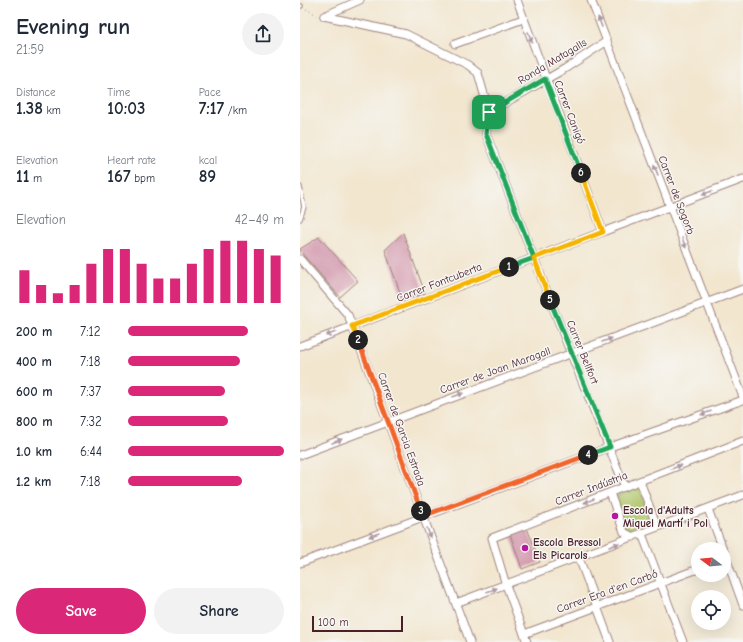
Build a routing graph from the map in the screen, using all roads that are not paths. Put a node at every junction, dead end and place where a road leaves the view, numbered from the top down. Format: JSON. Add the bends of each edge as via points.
{"nodes":[{"id":1,"x":360,"y":0,"type":"edge"},
{"id":2,"x":517,"y":0,"type":"edge"},
{"id":3,"x":591,"y":0,"type":"edge"},
{"id":4,"x":523,"y":19,"type":"junction"},
{"id":5,"x":606,"y":41,"type":"junction"},
{"id":6,"x":455,"y":44,"type":"dead end"},
{"id":7,"x":545,"y":79,"type":"junction"},
{"id":8,"x":489,"y":112,"type":"junction"},
{"id":9,"x":743,"y":179,"type":"edge"},
{"id":10,"x":300,"y":189,"type":"edge"},
{"id":11,"x":670,"y":206,"type":"junction"},
{"id":12,"x":300,"y":219,"type":"edge"},
{"id":13,"x":603,"y":232,"type":"junction"},
{"id":14,"x":534,"y":258,"type":"junction"},
{"id":15,"x":300,"y":259,"type":"edge"},
{"id":16,"x":743,"y":289,"type":"edge"},
{"id":17,"x":707,"y":302,"type":"junction"},
{"id":18,"x":352,"y":326,"type":"junction"},
{"id":19,"x":300,"y":346,"type":"edge"},
{"id":20,"x":571,"y":354,"type":"junction"},
{"id":21,"x":743,"y":398,"type":"edge"},
{"id":22,"x":388,"y":422,"type":"junction"},
{"id":23,"x":743,"y":441,"type":"edge"},
{"id":24,"x":610,"y":447,"type":"junction"},
{"id":25,"x":300,"y":455,"type":"edge"},
{"id":26,"x":640,"y":481,"type":"junction"},
{"id":27,"x":625,"y":487,"type":"junction"},
{"id":28,"x":610,"y":493,"type":"junction"},
{"id":29,"x":743,"y":495,"type":"edge"},
{"id":30,"x":708,"y":508,"type":"junction"},
{"id":31,"x":423,"y":516,"type":"junction"},
{"id":32,"x":657,"y":527,"type":"junction"},
{"id":33,"x":642,"y":534,"type":"junction"},
{"id":34,"x":633,"y":537,"type":"junction"},
{"id":35,"x":720,"y":542,"type":"edge"},
{"id":36,"x":579,"y":558,"type":"junction"},
{"id":37,"x":300,"y":563,"type":"edge"},
{"id":38,"x":691,"y":572,"type":"edge"},
{"id":39,"x":731,"y":573,"type":"edge"},
{"id":40,"x":661,"y":584,"type":"junction"},
{"id":41,"x":506,"y":585,"type":"junction"},
{"id":42,"x":456,"y":603,"type":"junction"},
{"id":43,"x":743,"y":605,"type":"edge"},
{"id":44,"x":597,"y":607,"type":"junction"},
{"id":45,"x":524,"y":634,"type":"junction"},
{"id":46,"x":470,"y":642,"type":"edge"},
{"id":47,"x":527,"y":642,"type":"edge"},
{"id":48,"x":610,"y":642,"type":"edge"},
{"id":49,"x":683,"y":642,"type":"edge"}],
"edges":[{"from":1,"to":8,"type":"street","via":[[324,16],[406,34],[468,65],[478,73]]},
{"from":2,"to":4,"type":"street","name":"Carrer Canigó"},
{"from":5,"to":3,"type":"street","name":"Carrer de Sogorb","one_way":true},
{"from":4,"to":6,"type":"street"},
{"from":4,"to":7,"type":"street","name":"Carrer Canigó","one_way":true},
{"from":5,"to":7,"type":"street","name":"Ronda Matagalls"},
{"from":11,"to":5,"type":"street","name":"Carrer de Sogorb","one_way":true},
{"from":7,"to":8,"type":"street","name":"Ronda Matagalls"},
{"from":7,"to":13,"type":"street","name":"Carrer Canigó"},
{"from":8,"to":14,"type":"street","name":"Carrer Bellfort","via":[[486,134]]},
{"from":9,"to":11,"type":"street","name":"Carrer Fontcuberta","one_way":true},
{"from":10,"to":12,"type":"lane","via":[[304,207]]},
{"from":11,"to":13,"type":"street","name":"Carrer Fontcuberta"},
{"from":11,"to":17,"type":"street","name":"Carrer de Sogorb","one_way":true},
{"from":13,"to":14,"type":"street","name":"Carrer Fontcuberta"},
{"from":14,"to":18,"type":"street","name":"Carrer Fontcuberta"},
{"from":14,"to":20,"type":"street","name":"Carrer Bellfort"},
{"from":15,"to":18,"type":"street","name":"Carrer de Garcia Estrada","via":[[348,315]]},
{"from":16,"to":17,"type":"street","name":"Carrer de Joan Maragall"},
{"from":20,"to":17,"type":"street","name":"Carrer de Joan Maragall","one_way":true},
{"from":17,"to":21,"type":"street","name":"Carrer de Sogorb"},
{"from":18,"to":19,"type":"street","name":"Carrer Fontcuberta","one_way":true},
{"from":18,"to":22,"type":"street","name":"Carrer de Garcia Estrada"},
{"from":22,"to":20,"type":"street","name":"Carrer de Joan Maragall","one_way":true},
{"from":20,"to":24,"type":"street","name":"Carrer Bellfort"},
{"from":21,"to":24,"type":"street","one_way":true},
{"from":25,"to":22,"type":"street","name":"Carrer de Joan Maragall","one_way":true},
{"from":22,"to":31,"type":"street","name":"Carrer de Garcia Estrada"},
{"from":26,"to":23,"type":"street","name":"Carrer Indústria","one_way":true},
{"from":24,"to":27,"type":"street","name":"Carrer Bellfort"},
{"from":24,"to":31,"type":"street"},
{"from":26,"to":27,"type":"street","name":"Carrer Indústria"},
{"from":26,"to":32,"type":"street"},
{"from":27,"to":28,"type":"street","name":"Carrer Indústria"},
{"from":28,"to":34,"type":"street","via":[[624,532]]},
{"from":28,"to":41,"type":"street","name":"Carrer Indústria","one_way":true,"via":[[492,538]]},
{"from":29,"to":30,"type":"street"},
{"from":30,"to":32,"type":"street"},
{"from":30,"to":35,"type":"street"},
{"from":31,"to":37,"type":"street","one_way":true},
{"from":31,"to":42,"type":"street","name":"Carrer de Garcia Estrada","one_way":true},
{"from":32,"to":33,"type":"street"},
{"from":33,"to":34,"type":"street"},
{"from":33,"to":40,"type":"street"},
{"from":36,"to":34,"type":"street","one_way":true},
{"from":36,"to":41,"type":"street"},
{"from":36,"to":44,"type":"street"},
{"from":38,"to":40,"type":"street","name":"Carrer Era d'en Carbó"},
{"from":39,"to":43,"type":"street"},
{"from":40,"to":44,"type":"street","name":"Carrer Era d'en Carbó"},
{"from":40,"to":49,"type":"street"},
{"from":42,"to":41,"type":"street","one_way":true},
{"from":41,"to":45,"type":"street"},
{"from":42,"to":46,"type":"street","name":"Carrer de Garcia Estrada"},
{"from":44,"to":45,"type":"street","name":"Carrer Era d'en Carbó"},
{"from":44,"to":48,"type":"street"},
{"from":45,"to":47,"type":"street"}]}
